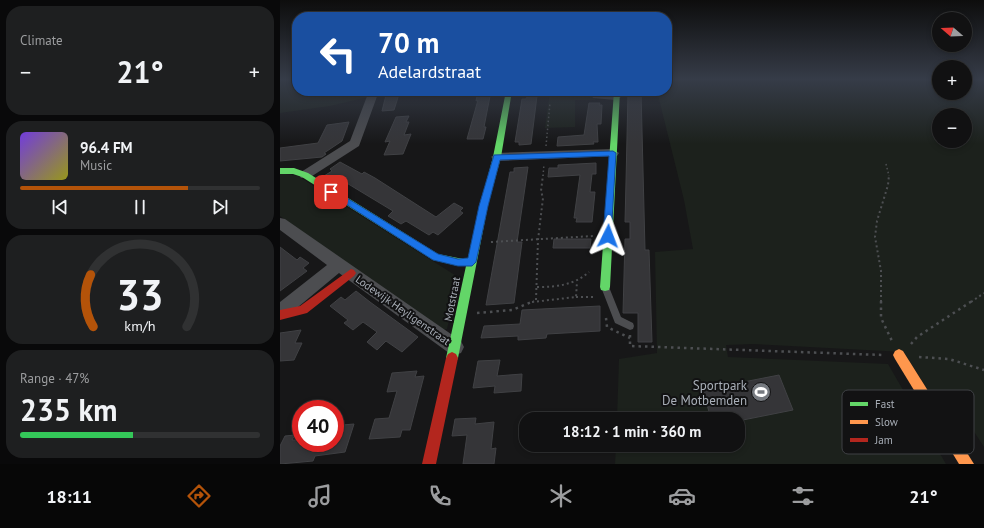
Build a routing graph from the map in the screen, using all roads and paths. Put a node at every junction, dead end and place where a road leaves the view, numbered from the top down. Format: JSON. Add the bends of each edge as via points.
{"nodes":[{"id":1,"x":370,"y":101,"type":"edge"},
{"id":2,"x":507,"y":101,"type":"edge"},
{"id":3,"x":616,"y":101,"type":"edge"},
{"id":4,"x":550,"y":103,"type":"dead end"},
{"id":5,"x":613,"y":153,"type":"junction"},
{"id":6,"x":544,"y":156,"type":"junction"},
{"id":7,"x":497,"y":157,"type":"junction"},
{"id":8,"x":886,"y":164,"type":"dead end"},
{"id":9,"x":280,"y":171,"type":"edge"},
{"id":10,"x":305,"y":175,"type":"junction"},
{"id":11,"x":280,"y":223,"type":"edge"},
{"id":12,"x":608,"y":236,"type":"junction"},
{"id":13,"x":538,"y":240,"type":"junction"},
{"id":14,"x":476,"y":243,"type":"junction"},
{"id":15,"x":472,"y":262,"type":"junction"},
{"id":16,"x":344,"y":269,"type":"junction"},
{"id":17,"x":591,"y":270,"type":"dead end"},
{"id":18,"x":577,"y":282,"type":"junction"},
{"id":19,"x":537,"y":287,"type":"junction"},
{"id":20,"x":605,"y":287,"type":"joint"},
{"id":21,"x":984,"y":293,"type":"edge"},
{"id":22,"x":536,"y":300,"type":"junction"},
{"id":23,"x":280,"y":313,"type":"edge"},
{"id":24,"x":462,"y":314,"type":"junction"},
{"id":25,"x":630,"y":326,"type":"joint"},
{"id":26,"x":455,"y":347,"type":"junction"},
{"id":27,"x":899,"y":355,"type":"junction"},
{"id":28,"x":984,"y":370,"type":"edge"},
{"id":29,"x":921,"y":390,"type":"edge"},
{"id":30,"x":961,"y":454,"type":"edge"},
{"id":31,"x":429,"y":464,"type":"edge"},
{"id":32,"x":967,"y":464,"type":"edge"}],
"edges":[{"from":1,"to":10,"type":"street","via":[[355,143]]},
{"from":2,"to":7,"type":"street","name":"Motstraat"},
{"from":3,"to":5,"type":"street"},
{"from":4,"to":6,"type":"path"},
{"from":5,"to":6,"type":"street"},
{"from":5,"to":12,"type":"street"},
{"from":6,"to":7,"type":"street"},
{"from":6,"to":13,"type":"path"},
{"from":7,"to":14,"type":"street","name":"Motstraat"},
{"from":8,"to":27,"type":"path","via":[[888,185],[874,237],[880,271],[881,318]]},
{"from":9,"to":10,"type":"street","via":[[294,171]]},
{"from":10,"to":15,"type":"street","via":[[436,258]]},
{"from":11,"to":16,"type":"street","name":"Lodewijk Heyligenstraat"},
{"from":12,"to":13,"type":"path"},
{"from":12,"to":20,"type":"street"},
{"from":13,"to":14,"type":"path"},
{"from":13,"to":19,"type":"path"},
{"from":14,"to":15,"type":"street","name":"Motstraat"},
{"from":15,"to":24,"type":"street","name":"Motstraat"},
{"from":16,"to":23,"type":"street"},
{"from":16,"to":26,"type":"street","name":"Lodewijk Heyligenstraat"},
{"from":17,"to":18,"type":"path"},
{"from":18,"to":19,"type":"path","via":[[566,286]]},
{"from":18,"to":22,"type":"path","via":[[576,297]]},
{"from":19,"to":22,"type":"path"},
{"from":20,"to":25,"type":"lane","via":[[618,320]]},
{"from":21,"to":27,"type":"path","via":[[918,337]]},
{"from":22,"to":24,"type":"path","via":[[512,310]]},
{"from":24,"to":26,"type":"street","name":"Motstraat"},
{"from":25,"to":27,"type":"path","via":[[630,346]]},
{"from":26,"to":31,"type":"street","name":"Motstraat"},
{"from":27,"to":28,"type":"path","via":[[949,359]]},
{"from":27,"to":29,"type":"street"},
{"from":30,"to":32,"type":"street"}]}
